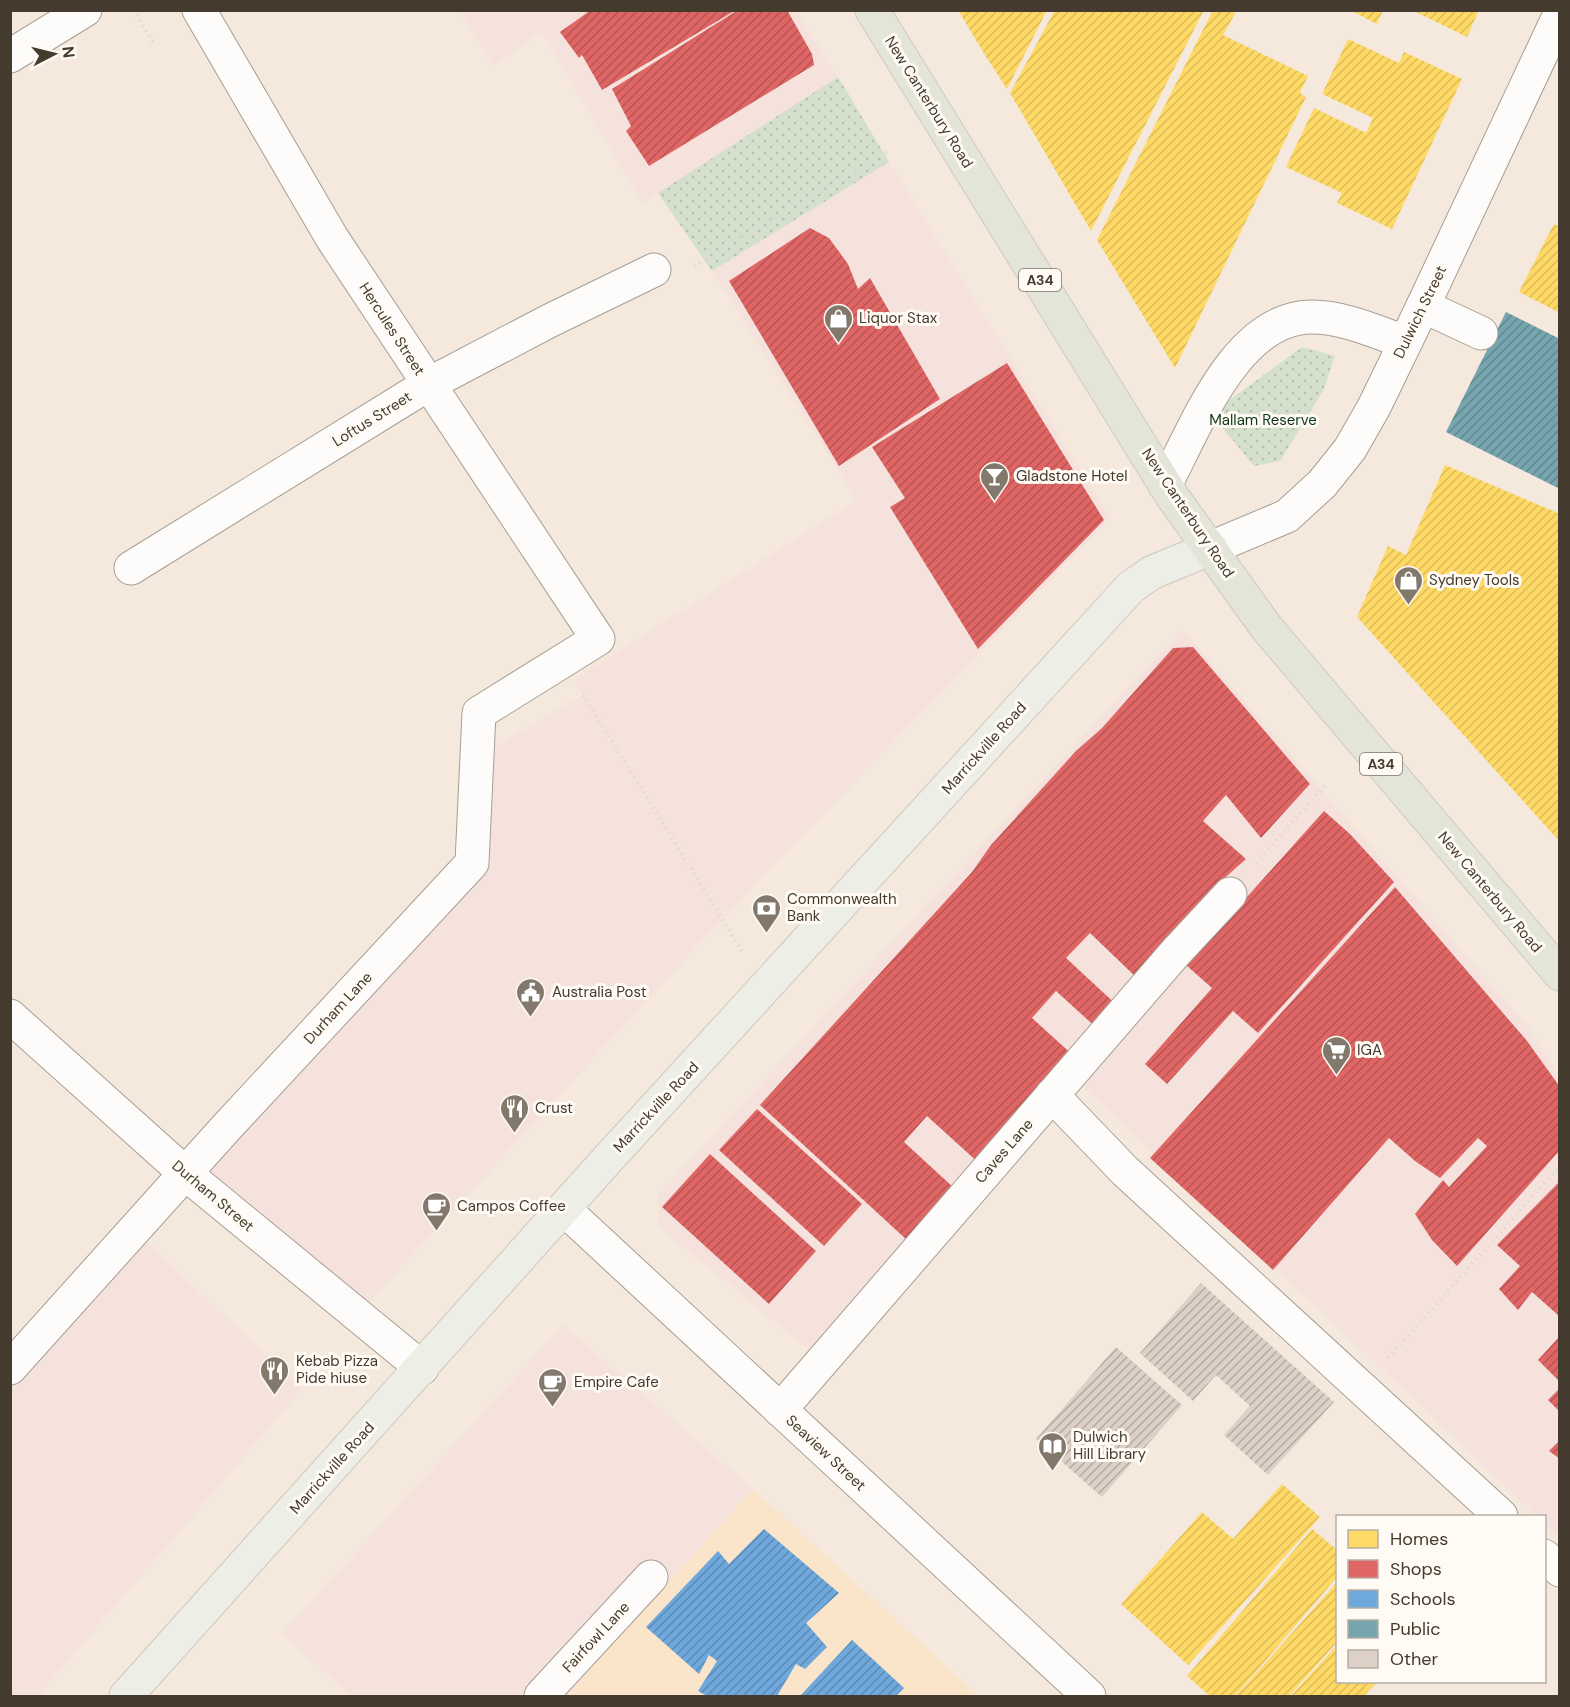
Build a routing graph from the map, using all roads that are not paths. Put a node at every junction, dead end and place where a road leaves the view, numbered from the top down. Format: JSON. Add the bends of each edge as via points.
{"nodes":[{"id":1,"x":85,"y":10,"type":"edge"},
{"id":2,"x":199,"y":10,"type":"edge"},
{"id":3,"x":872,"y":10,"type":"edge"},
{"id":4,"x":1560,"y":14,"type":"edge"},
{"id":5,"x":10,"y":56,"type":"edge"},
{"id":6,"x":654,"y":270,"type":"road end"},
{"id":7,"x":1423,"y":306,"type":"junction"},
{"id":8,"x":1481,"y":333,"type":"dead end"},
{"id":9,"x":1405,"y":342,"type":"junction"},
{"id":10,"x":427,"y":385,"type":"junction"},
{"id":11,"x":1165,"y":484,"type":"junction"},
{"id":12,"x":1211,"y":548,"type":"junction"},
{"id":13,"x":131,"y":568,"type":"dead end"},
{"id":14,"x":597,"y":639,"type":"joint"},
{"id":15,"x":1230,"y":894,"type":"dead end"},
{"id":16,"x":1560,"y":974,"type":"edge"},
{"id":17,"x":10,"y":1016,"type":"edge"},
{"id":18,"x":1052,"y":1095,"type":"junction"},
{"id":19,"x":186,"y":1174,"type":"junction"},
{"id":20,"x":564,"y":1209,"type":"junction"},
{"id":21,"x":10,"y":1368,"type":"edge"},
{"id":22,"x":422,"y":1368,"type":"junction"},
{"id":23,"x":780,"y":1410,"type":"junction"},
{"id":24,"x":1500,"y":1515,"type":"edge"},
{"id":25,"x":1546,"y":1557,"type":"edge"},
{"id":26,"x":1560,"y":1570,"type":"edge"},
{"id":27,"x":651,"y":1577,"type":"dead end"},
{"id":28,"x":126,"y":1696,"type":"edge"},
{"id":29,"x":541,"y":1696,"type":"edge"},
{"id":30,"x":1089,"y":1696,"type":"edge"}],
"edges":[{"from":1,"to":5,"type":"street"},
{"from":2,"to":10,"type":"street","name":"Hercules Street","via":[[332,238]]},
{"from":3,"to":11,"type":"highway","name":"New Canterbury Road","number":"A34"},
{"from":4,"to":7,"type":"street","name":"Dulwich Street"},
{"from":6,"to":10,"type":"street","name":"Loftus Street"},
{"from":7,"to":8,"type":"street"},
{"from":7,"to":9,"type":"street","name":"Dulwich Street"},
{"from":9,"to":11,"type":"street","via":[[1336,319],[1311,317],[1288,320],[1266,331],[1245,347],[1228,368]]},
{"from":9,"to":12,"type":"street","name":"Dulwich Street","via":[[1350,449],[1322,484],[1287,516]]},
{"from":10,"to":13,"type":"street","name":"Loftus Street"},
{"from":10,"to":14,"type":"street","name":"Hercules Street"},
{"from":11,"to":12,"type":"highway","name":"New Canterbury Road","number":"A34"},
{"from":12,"to":16,"type":"highway","name":"New Canterbury Road","number":"A34","via":[[1266,627]]},
{"from":12,"to":20,"type":"main road","name":"Marrickville Road","via":[[1151,573],[1131,587]]},
{"from":14,"to":19,"type":"street","name":"Durham Lane","via":[[479,713],[472,863]]},
{"from":15,"to":18,"type":"street","name":"Caves Lane"},
{"from":17,"to":19,"type":"street","name":"Durham Street"},
{"from":18,"to":23,"type":"street","name":"Caves Lane"},
{"from":18,"to":24,"type":"street","via":[[1125,1171]]},
{"from":19,"to":21,"type":"street","name":"Durham Lane"},
{"from":19,"to":22,"type":"street","name":"Durham Street"},
{"from":20,"to":22,"type":"main road","name":"Marrickville Road"},
{"from":20,"to":23,"type":"street","name":"Seaview Street"},
{"from":22,"to":28,"type":"main road","name":"Marrickville Road"},
{"from":23,"to":30,"type":"street","name":"Seaview Street"},
{"from":25,"to":26,"type":"street"},
{"from":27,"to":29,"type":"street","name":"Fairfowl Lane"}]}
